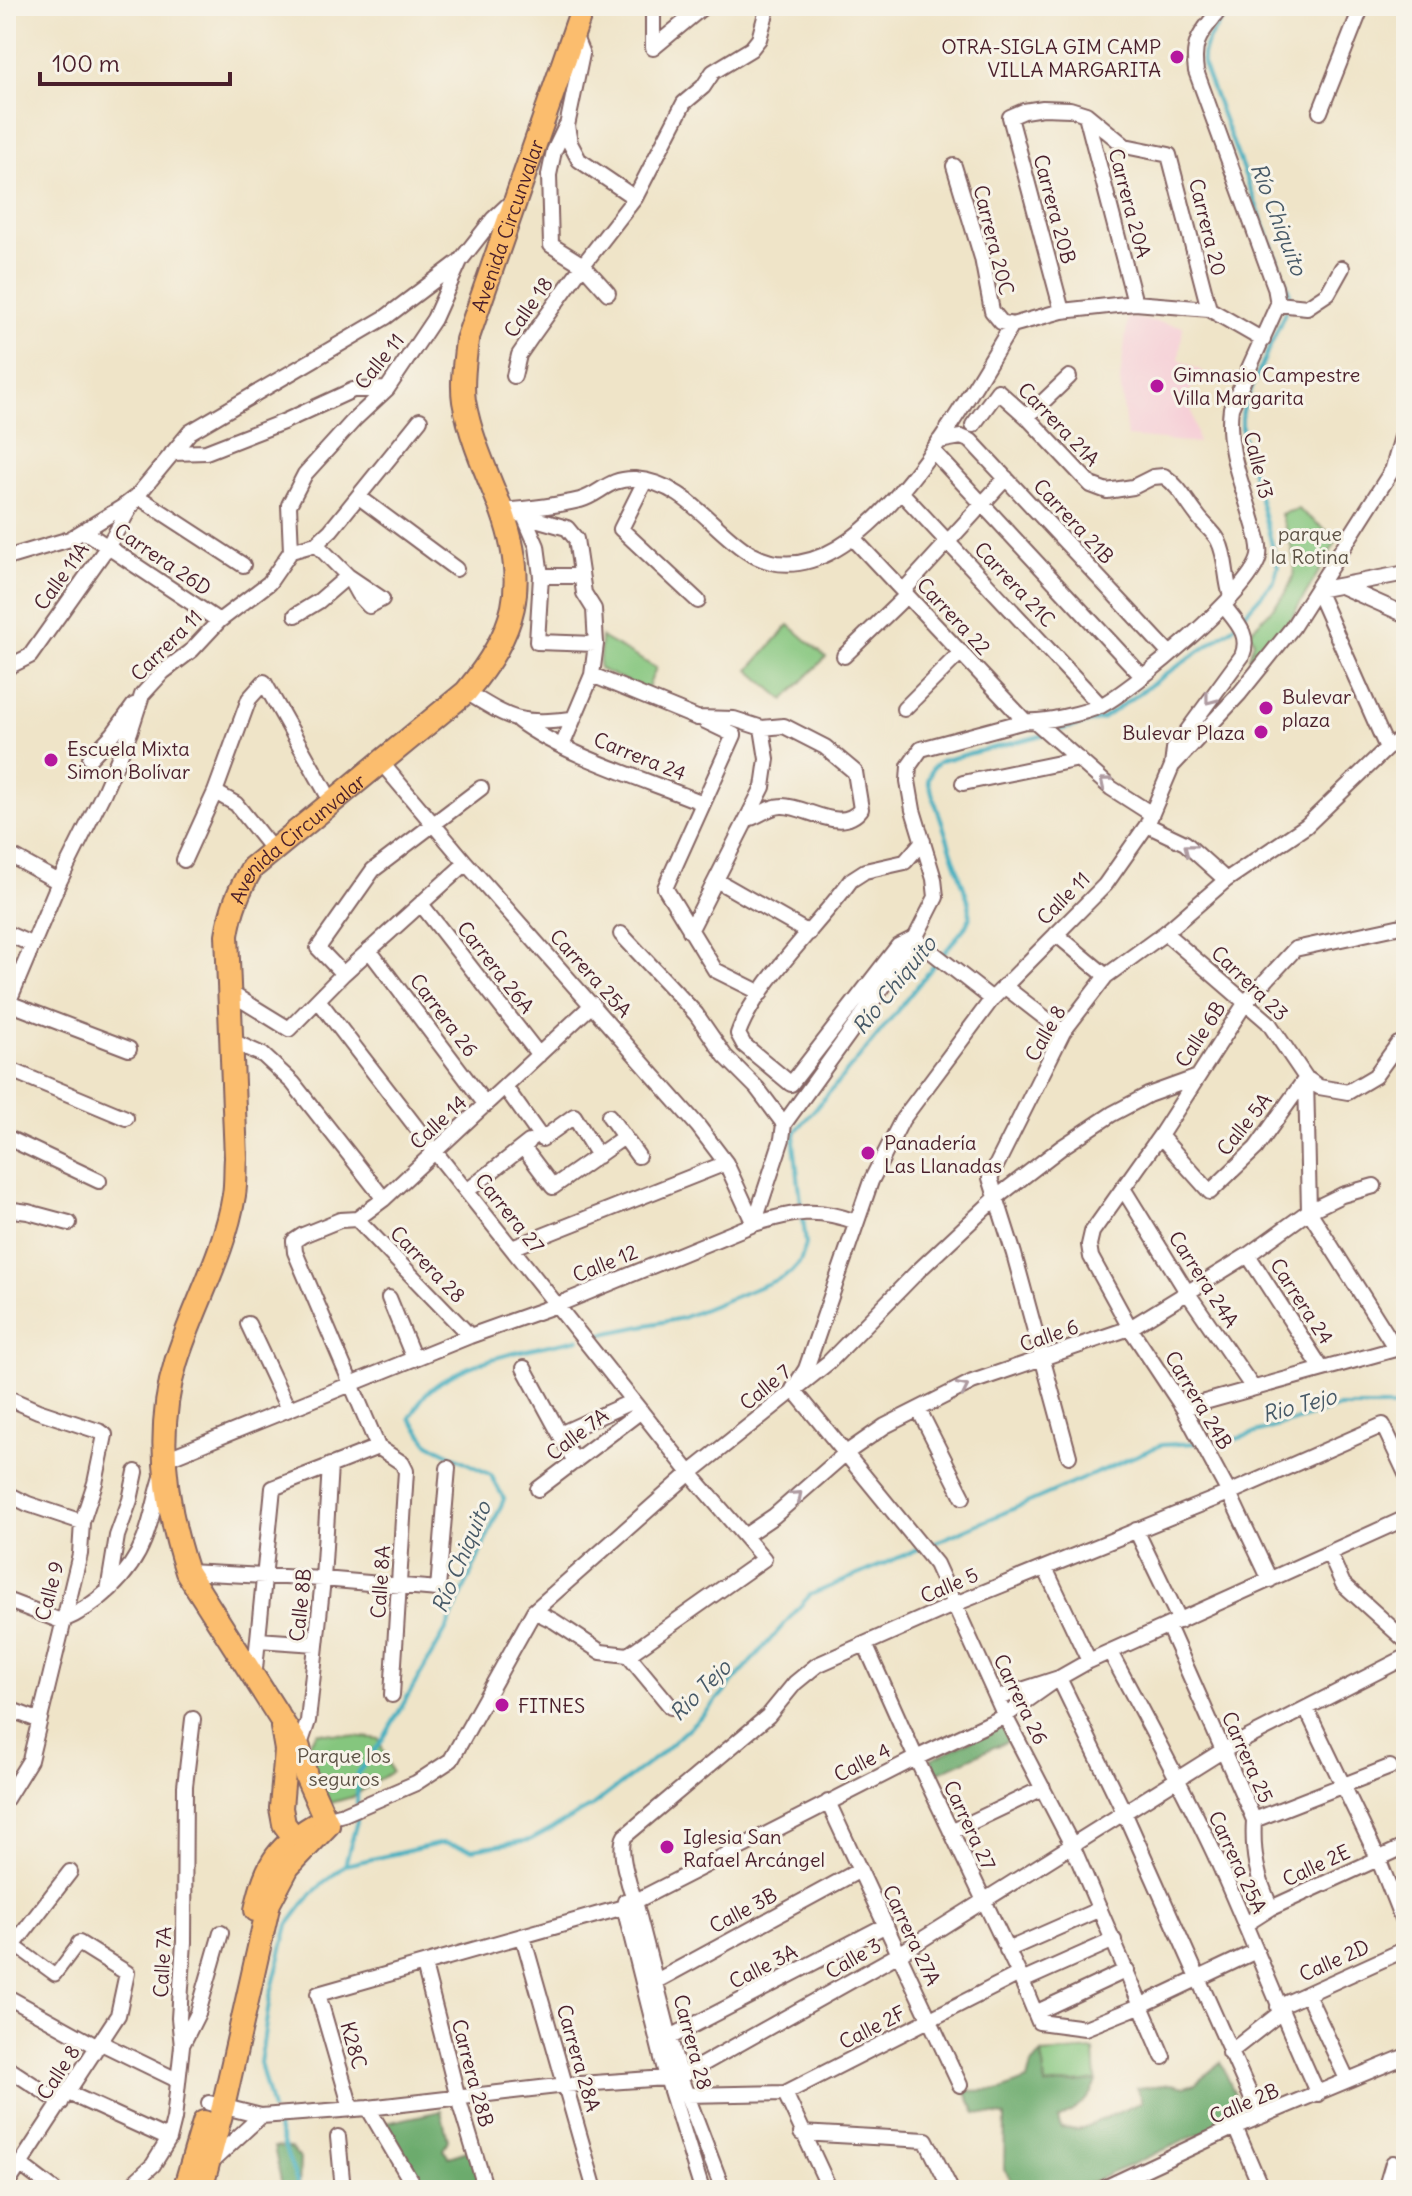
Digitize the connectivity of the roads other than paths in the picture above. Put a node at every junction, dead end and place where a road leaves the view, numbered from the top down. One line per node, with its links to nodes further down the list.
1 (583, 6): 7 (main road, Avenida Circunvalar)
2 (653, 6): 3 (street)
3 (704, 6)
4 (768, 6): 13 (street, Calle 18)
5 (1222, 6): 19 (street)
6 (1362, 6): 8 (street)
7 (574, 34): 10 (street); 12 (main road, Avenida Circunvalar)
8 (1320, 112)
9 (1086, 114): 18 (street, Carrera 20A); 20 (street, Carrera 20); 21 (street, Carrera 20B)
10 (567, 126): 13 (street); 15 (street)
11 (954, 166): 22 (street, Carrera 20C)
12 (516, 198): 14 (street, Calle 11); 41 (main road, Avenida Circunvalar)
13 (635, 198): 15 (street, Calle 18)
14 (460, 261): 26 (street, Calle 11); 32 (street)
15 (583, 265): 17 (street); 24 (street, Calle 18)
16 (1342, 268): 19 (street)
17 (608, 293)
18 (1135, 303): 20 (street); 21 (street)
19 (1280, 304): 23 (street, Calle 13)
20 (1209, 309): 23 (street)
21 (1062, 311): 22 (street)
22 (1007, 324): 31 (street)
23 (1263, 340): 61 (street, Calle 13)
24 (514, 376)
25 (1069, 377): 27 (street)
26 (387, 389): 32 (street); 48 (street, Calle 11)
27 (1027, 417): 30 (street, Carrera 21A); 61 (street, Carrera 21A)
28 (420, 420): 39 (street)
29 (1406, 423): 34 (street)
30 (973, 425)
31 (936, 446): 35 (street, Carrera 21B); 37 (street); 40 (street)
32 (172, 453): 38 (street)
33 (1406, 459): 34 (street, Calle 11)
34 (1391, 472): 57 (street, Calle 11)
35 (1006, 478): 40 (street); 67 (street, Carrera 21B)
36 (645, 481): 41 (street); 44 (street); 59 (street)
37 (900, 491): 44 (street); 45 (street, Carrera 21C)
38 (137, 496): 43 (street); 47 (street, Calle 11A); 50 (street)
39 (359, 497): 46 (street); 51 (street)
40 (981, 504): 45 (street); 71 (street)
41 (501, 511): 42 (street); 72 (main road, Avenida Circunvalar)
42 (524, 516): 54 (street); 55 (street)
43 (84, 531): 47 (street, Carrera 26D); 49 (street)
44 (853, 538): 58 (street, Carrera 22)
45 (950, 543): 58 (street); 74 (street, Carrera 21C)
46 (316, 544): 48 (street); 53 (street)
47 (108, 546): 64 (street, Carrera 26D); 69 (street, Calle 11A)
48 (291, 551): 64 (street, Carrera 11)
49 (6, 558)
50 (243, 565)
51 (456, 569)
52 (1406, 573): 56 (street)
53 (348, 576): 60 (street); 62 (street)
54 (541, 576): 55 (street); 65 (street)
55 (580, 576): 65 (street)
56 (1341, 586): 57 (street); 63 (street)
57 (1317, 590): 83 (street); 87 (street, Calle 11)
58 (905, 593): 66 (street, Carrera 22); 68 (street)
59 (698, 601)
60 (376, 602)
61 (1229, 606): 67 (street, Calle 13); 87 (street, one-way to 87)
62 (296, 615)
63 (1406, 615)
64 (219, 621): 73 (street, Carrera 11)
65 (596, 644): 70 (street)
66 (961, 652): 75 (street); 79 (street, Carrera 22)
67 (1170, 654): 71 (street, Calle 13)
68 (844, 656)
69 (6, 668)
70 (592, 675): 76 (street); 77 (street)
71 (1142, 676): 74 (street, Calle 13)
72 (466, 692): 78 (street, Carrera 24); 86 (main road, Avenida Circunvalar)
73 (142, 695): 84 (street); 105 (street, Carrera 11)
74 (1101, 706): 79 (street)
75 (904, 709)
76 (697, 718): 80 (street); 92 (street)
77 (571, 719): 78 (street); 82 (street)
78 (519, 721): 82 (street, Carrera 24)
79 (1034, 723): 85 (street, Carrera 22); 96 (street)
80 (762, 728): 93 (street); 93 (street)
81 (1406, 736): 83 (street, Calle 8)
82 (562, 746): 92 (street, Carrera 24)
83 (1387, 748): 104 (street, Calle 8)
84 (90, 758)
85 (1079, 759): 88 (street); 94 (street, Carrera 22, one-way to 85)
86 (380, 761): 91 (main road, Avenida Circunvalar); 95 (street, Carrera 25A)
87 (1172, 766): 94 (street, Calle 11)
88 (963, 783)
89 (481, 788): 95 (street)
90 (215, 792): 91 (street); 97 (street); 99 (street)
91 (331, 801): 97 (main road, Avenida Circunvalar)
92 (703, 803): 108 (street)
93 (747, 819): 103 (street)
94 (1149, 819): 104 (street, one-way to 94); 113 (street, Calle 11)
95 (433, 824): 101 (street, Carrera 25A); 117 (street)
96 (923, 841): 100 (street); 102 (street)
97 (272, 849): 120 (main road, Avenida Circunvalar)
98 (6, 853): 105 (street)
99 (184, 860)
100 (905, 862): 102 (street); 109 (street)
101 (466, 863): 106 (street); 126 (street, Carrera 25A)
102 (934, 879): 114 (street)
103 (716, 880): 108 (street); 109 (street)
104 (1226, 880): 110 (street, Calle 8)
105 (59, 882): 115 (street, Carrera 11)
106 (421, 904): 116 (street); 131 (street, Carrera 26A)
107 (1406, 925): 124 (street, Calle 6B)
108 (690, 931): 121 (street)
109 (809, 933): 121 (street)
110 (1165, 933): 118 (street, Calle 8); 124 (street, Carrera 23)
111 (6, 934): 115 (street)
112 (621, 934): 139 (street)
113 (1056, 934): 118 (street); 119 (street, Calle 11)
114 (914, 938): 121 (street); 122 (street); 139 (street)
115 (33, 945): 125 (street, Carrera 11)
116 (369, 950): 117 (street); 136 (street, Carrera 26)
117 (343, 974): 123 (street)
118 (1106, 976): 127 (street, Calle 8)
119 (1004, 986): 122 (street, Calle 11); 127 (street)
120 (229, 992): 123 (street); 128 (main road, Avenida Circunvalar)
121 (761, 993)
122 (992, 999): 158 (street, Calle 11)
123 (319, 1001): 145 (street, Carrera 27)
124 (1246, 1002): 133 (street, Calle 6B); 134 (street, Carrera 23)
125 (7, 1004): 129 (street)
126 (593, 1004): 131 (street, Calle 14); 148 (street, Carrera 25A)
127 (1063, 1032): 153 (street, Calle 8)
128 (232, 1041): 154 (street); 188 (main road, Avenida Circunvalar)
129 (129, 1049)
130 (1406, 1049): 134 (street)
131 (539, 1055): 135 (street, Calle 14)
132 (6, 1068): 138 (street)
133 (1195, 1078): 141 (street, Calle 6B); 153 (street, Calle 7)
134 (1306, 1078): 141 (street, Calle 5A); 156 (street)
135 (505, 1087): 136 (street, Calle 14); 140 (street)
136 (486, 1105): 145 (street, Calle 14)
137 (609, 1116): 143 (street)
138 (126, 1118)
139 (784, 1124): 160 (street)
140 (539, 1134): 144 (street); 146 (street)
141 (1160, 1136): 151 (street, Calle 6B)
142 (6, 1137): 149 (street)
143 (624, 1137): 146 (street); 147 (street)
144 (523, 1147): 146 (street); 152 (street)
145 (436, 1153): 152 (street, Carrera 27); 154 (street, Calle 14)
146 (598, 1156)
147 (638, 1156)
148 (726, 1163): 160 (street, Carrera 25A); 162 (street)
149 (99, 1181)
150 (1374, 1186): 156 (street, Calle 6)
151 (1124, 1190): 161 (street, Calle 6B); 164 (street, Carrera 24A)
152 (467, 1191): 162 (street, Carrera 27)
153 (997, 1197): 172 (street); 177 (street, Calle 7)
154 (384, 1199): 157 (street, Calle 14)
155 (6, 1209): 159 (street)
156 (1309, 1211): 163 (street, Calle 6); 170 (street)
157 (357, 1219): 169 (street, Carrera 28); 175 (street, Calle 14)
158 (856, 1222): 160 (street, Calle 12); 177 (street, Calle 11)
159 (69, 1223)
160 (754, 1224): 166 (street, Calle 12)
161 (1089, 1245): 168 (street, Carrera 24B)
162 (512, 1248): 166 (street, Carrera 27)
163 (1248, 1255): 164 (street, Calle 6); 174 (street, Carrera 24)
164 (1187, 1292): 168 (street, Calle 6); 176 (street, Carrera 24A)
165 (389, 1298): 171 (street)
166 (557, 1305): 169 (street, Calle 12); 179 (street, Carrera 27)
167 (248, 1324): 181 (street)
168 (1130, 1328): 172 (street, Calle 6); 180 (street, Carrera 24B)
169 (470, 1336): 171 (street, Calle 12)
170 (1401, 1347): 174 (street)
171 (414, 1359): 175 (street, Calle 12)
172 (1041, 1360): 182 (street, Calle 6, one-way to 172); 186 (street)
173 (524, 1368): 183 (street)
174 (1322, 1369): 176 (street)
175 (352, 1385): 181 (street, Calle 12); 184 (street)
176 (1253, 1388): 180 (street)
177 (793, 1389): 185 (street, Carrera 26); 192 (street, Calle 7)
178 (6, 1397): 199 (street, Calle 9)
179 (637, 1406): 183 (street); 187 (street, Calle 7A); 192 (street, Carrera 27)
180 (1183, 1408): 196 (street, Carrera 24B)
181 (288, 1409): 188 (street, Calle 12)
182 (919, 1410): 185 (street, Calle 6); 197 (street)
183 (560, 1434): 187 (street)
184 (378, 1447): 189 (street); 208 (street, Calle 8A)
185 (846, 1453): 201 (street, Calle 6, one-way to 185); 211 (street, Carrera 26)
186 (1069, 1456)
187 (575, 1462): 194 (street, Calle 7A)
188 (164, 1464): 204 (main road, Avenida Circunvalar); 209 (street)
189 (330, 1465): 205 (street); 206 (street, Calle 8B)
190 (448, 1468): 208 (street)
191 (136, 1472): 209 (street)
192 (690, 1473): 201 (street, Carrera 27); 212 (street, Calle 7)
193 (1406, 1474): 196 (street, Calle 5)
194 (538, 1489)
195 (6, 1493): 199 (street)
196 (1229, 1493): 200 (street, Calle 5); 207 (street, Carrera 24B)
197 (963, 1497)
198 (1406, 1518): 202 (street, Calle 4)
199 (82, 1522): 213 (street, Calle 9)
200 (1136, 1530): 203 (street, Calle 5); 214 (street, Carrera 25)
201 (746, 1535): 220 (street, Carrera 27)
202 (1329, 1553): 207 (street, Calle 4); 216 (street)
203 (1045, 1568): 211 (street, Calle 5); 222 (street)
204 (187, 1572): 205 (street); 224 (main road, Avenida Circunvalar)
205 (264, 1575): 206 (street); 215 (street)
206 (323, 1579): 208 (street); 217 (street, Calle 8B)
207 (1270, 1580): 214 (street, Calle 4)
208 (399, 1584): 225 (street, Calle 8A)
209 (108, 1591): 213 (street)
210 (6, 1600): 213 (street)
211 (955, 1604): 218 (street, Calle 5); 226 (street, Carrera 26)
212 (534, 1611): 220 (street); 247 (street, Calle 7)
213 (61, 1621): 232 (street, Calle 9)
214 (1174, 1623): 219 (street, Calle 4); 235 (street, Carrera 25)
215 (258, 1640): 217 (street); 224 (street)
216 (1406, 1641)
217 (316, 1644): 234 (street, Calle 8B)
218 (865, 1644): 236 (street, Carrera 27); 258 (street, Calle 5)
219 (1110, 1652): 222 (street, Calle 4); 239 (street, Carrera 25A)
220 (628, 1655): 227 (street)
221 (1406, 1657): 229 (street, Calle 3)
222 (1089, 1661): 223 (street, Calle 4)
223 (1059, 1678): 226 (street); 230 (street, Calle 4); 246 (street)
224 (254, 1680): 233 (main road, Avenida Circunvalar)
225 (392, 1695)
226 (997, 1698): 230 (street, Carrera 26)
227 (671, 1707)
228 (6, 1708): 232 (street)
229 (1306, 1708): 235 (street, Calle 3); 240 (street)
230 (1005, 1716): 236 (street, Calle 4); 242 (street, Carrera 26)
231 (193, 1719): 287 (street, Calle 7A)
232 (38, 1720): 237 (street, Calle 9)
233 (281, 1722): 234 (main road, Avenida Circunvalar); 245 (main road, Avenida Circunvalar)
234 (299, 1748): 247 (main road, Avenida Circunvalar)
235 (1222, 1751): 239 (street, Calle 3); 248 (street, Carrera 25)
236 (916, 1758): 244 (street, Calle 4); 249 (street, Carrera 27)
237 (30, 1760): 241 (street); 243 (street, Calle 9)
238 (1390, 1767): 240 (street)
239 (1177, 1778): 246 (street, Calle 3); 261 (street, Carrera 25A)
240 (1342, 1784): 248 (street); 253 (street)
241 (6, 1785)
242 (1043, 1788): 249 (street); 251 (street, Carrera 26)
243 (6, 1799)
244 (828, 1802): 254 (street, Carrera 27A); 258 (street, Calle 4)
245 (281, 1808): 250 (main road, Avenida Circunvalar); 256 (main road)
246 (1124, 1812): 251 (street, Calle 3); 276 (street)
247 (332, 1819): 250 (main road)
248 (1254, 1820): 259 (street, Carrera 25)
249 (951, 1832): 257 (street, Carrera 27)
250 (298, 1843): 256 (main road); 302 (main road)
251 (1072, 1845): 257 (street, Calle 3); 260 (street, Carrera 26)
252 (1406, 1846): 253 (street, Calle 2E)
253 (1378, 1858): 259 (street, Calle 2E); 263 (street)
254 (860, 1870): 262 (street, Carrera 27A); 277 (street, Calle 3B)
255 (70, 1872): 268 (street)
256 (263, 1879): 302 (main road)
257 (983, 1900): 270 (street, Carrera 27); 272 (street, Calle 3)
258 (630, 1904): 265 (street, Calle 4); 277 (street, Carrera 28)
259 (1271, 1908): 261 (street, Calle 2E)
260 (1100, 1909): 266 (street, Carrera 26); 270 (street)
261 (1246, 1924): 271 (street, Carrera 25A)
262 (886, 1925): 272 (street, Carrera 27A); 285 (street, Calle 3A)
263 (1406, 1929)
264 (221, 1933): 287 (street)
265 (523, 1937): 273 (street, Calle 4); 295 (street, Carrera 28A)
266 (1114, 1940): 274 (street, Carrera 26); 275 (street, Calle 2F)
267 (79, 1943): 268 (street); 286 (street, Calle 8)
268 (9, 1946)
269 (1406, 1949): 279 (street, Calle 2D)
270 (1007, 1950): 275 (street, Carrera 27)
271 (1256, 1951): 276 (street); 282 (street, Carrera 25A)
272 (899, 1954): 284 (street, Carrera 27A); 292 (street, Calle 3)
273 (424, 1965): 278 (street, Calle 4); 301 (street, Carrera 28B)
274 (1127, 1970): 281 (street, Carrera 26); 283 (street)
275 (1020, 1978): 283 (street, Carrera 27); 284 (street, Calle 2F)
276 (1198, 1979): 281 (street); 288 (street)
277 (650, 1984): 285 (street, Carrera 28)
278 (318, 1994): 303 (street, K28C)
279 (1307, 1994): 282 (street, Calle 2D); 293 (street)
280 (6, 1996): 286 (street)
281 (1142, 2005): 283 (street); 290 (street, Carrera 26)
282 (1279, 2010): 288 (street, Calle 2D); 298 (street, Carrera 25A)
283 (1037, 2018)
284 (930, 2020): 296 (street, Carrera 27A); 297 (street, Calle 2F)
285 (664, 2040): 292 (street, Carrera 28)
286 (100, 2045): 294 (street); 300 (street, Calle 8)
287 (182, 2046): 294 (street, Calle 7A)
288 (1229, 2053): 306 (street)
289 (1406, 2056): 293 (street, Calle 2B)
290 (1163, 2057)
291 (6, 2067): 300 (street)
292 (674, 2078): 295 (street, Calle 3); 299 (street, Carrera 28); 323 (street, Carrera 28)
293 (1347, 2079): 298 (street, Calle 2B)
294 (177, 2080): 310 (street, Calle 7A)
295 (566, 2085): 301 (street, Calle 3); 322 (street, Carrera 28A)
296 (960, 2085)
297 (785, 2093): 299 (street); 308 (street)
298 (1318, 2094): 306 (street, Calle 2B)
299 (686, 2095): 324 (street, Carrera 28)
300 (64, 2098): 310 (street); 313 (street, Calle 8)
301 (458, 2098): 304 (street, Calle 3); 321 (street, Carrera 28B)
302 (216, 2105): 305 (street, Calle 3); 312 (main road); 317 (main road)
303 (351, 2108): 304 (street, Calle 3); 305 (street, Calle 3)
304 (368, 2108): 320 (street)
305 (264, 2116): 312 (street)
306 (1260, 2117): 307 (street, Calle 2B)
307 (1235, 2127): 314 (street, Calle 2B); 329 (street)
308 (801, 2133): 325 (street); 326 (street)
309 (338, 2137): 319 (street)
310 (169, 2139): 316 (street, Calle 7A)
311 (1393, 2163): 330 (street)
312 (208, 2165): 318 (main road)
313 (11, 2174): 315 (street)
314 (1126, 2179): 327 (street, Calle 2B); 328 (street)
315 (54, 2190)
316 (126, 2190)
317 (184, 2190)
318 (201, 2190)
319 (343, 2190)
320 (416, 2190)
321 (486, 2190)
322 (595, 2190)
323 (702, 2190)
324 (723, 2190)
325 (830, 2190)
326 (951, 2190)
327 (1100, 2190)
328 (1139, 2190)
329 (1262, 2190)
330 (1385, 2190)

